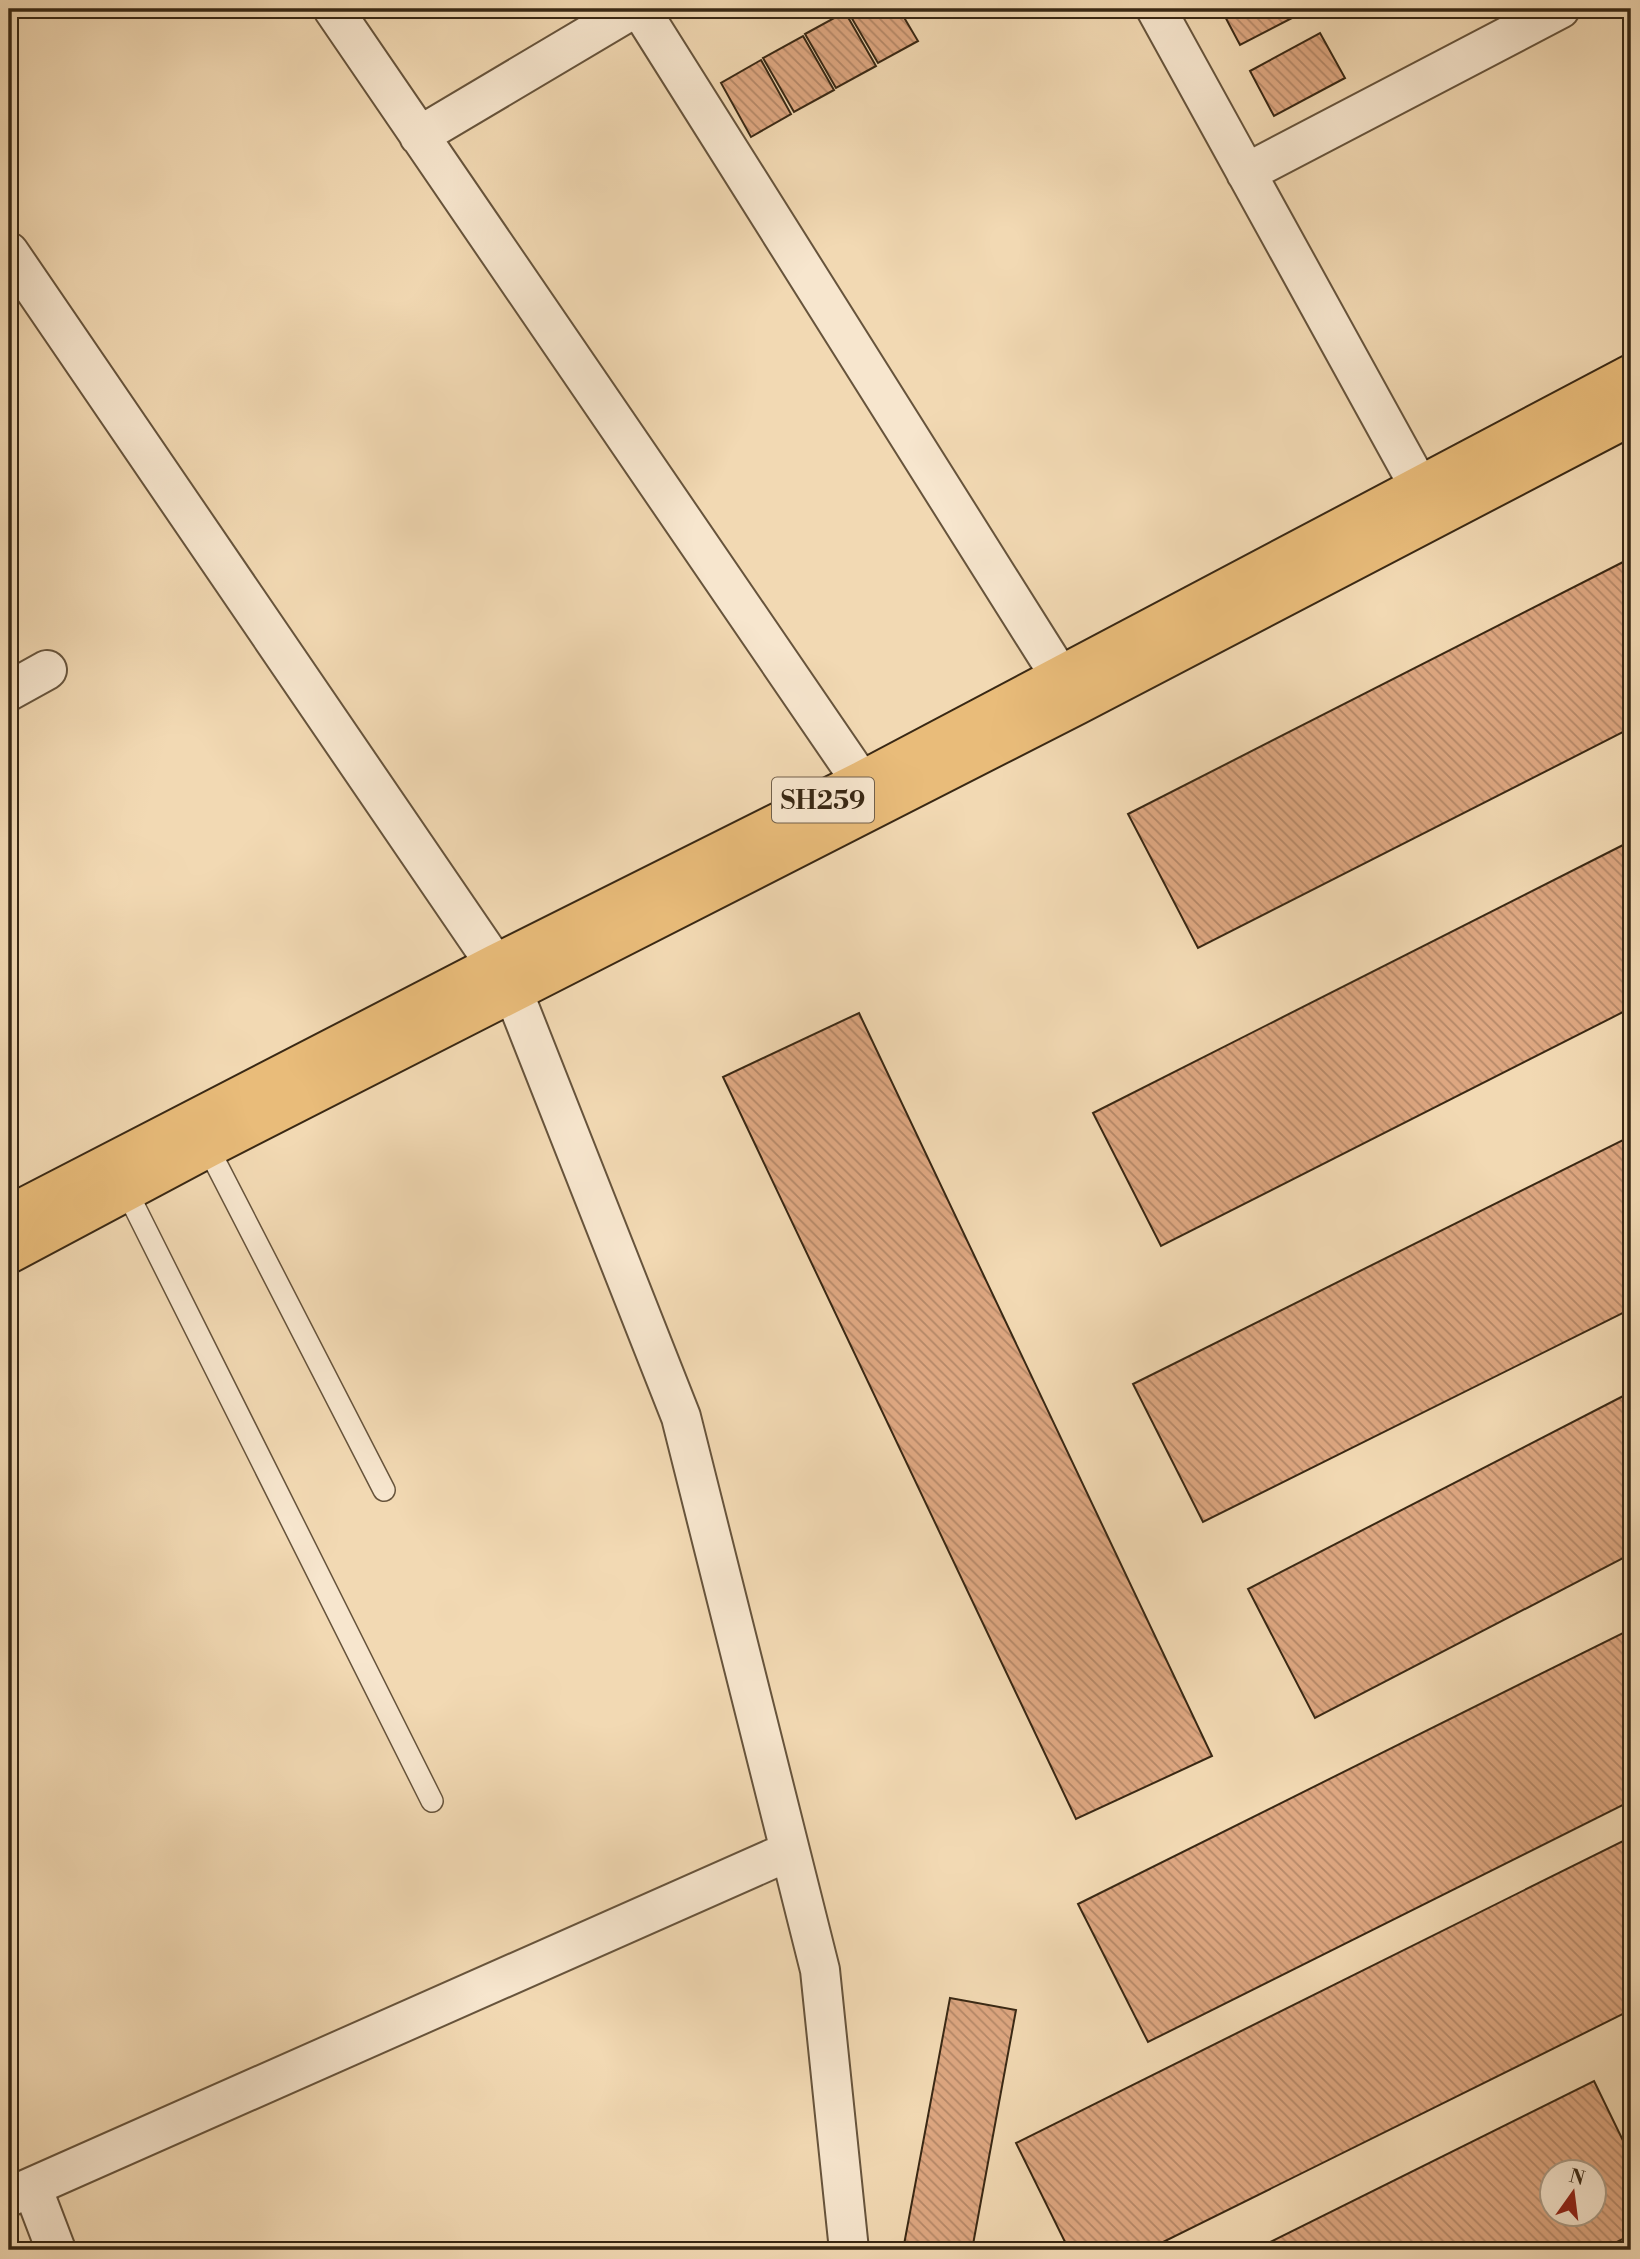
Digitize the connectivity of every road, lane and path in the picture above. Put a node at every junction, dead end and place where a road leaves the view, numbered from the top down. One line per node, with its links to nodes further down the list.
1 (333, 9): 6 (street)
2 (633, 9): 6 (street)
3 (640, 9): 13 (street)
4 (1156, 9): 7 (street)
5 (1560, 9): 7 (street)
6 (419, 136): 15 (street)
7 (1246, 173): 11 (street)
8 (9, 252): 16 (street)
9 (1631, 373): 11 (main road, SH259)
10 (1631, 416): 16 (main road, SH259)
11 (1419, 486): 13 (main road, SH259)
12 (47, 670): 14 (street)
13 (1060, 676): 15 (main road, SH259)
14 (9, 691)
15 (861, 780): 16 (main road, SH259)
16 (505, 979): 17 (main road, SH259); 19 (main road, SH259); 23 (street)
17 (208, 1148): 18 (main road, SH259); 21 (lane)
18 (127, 1192): 20 (main road, SH259); 22 (lane)
19 (9, 1215)
20 (9, 1254)
21 (384, 1490)
22 (432, 1801)
23 (790, 1851): 24 (street); 26 (street)
24 (21, 2192): 25 (street)
25 (56, 2250)
26 (849, 2250)

